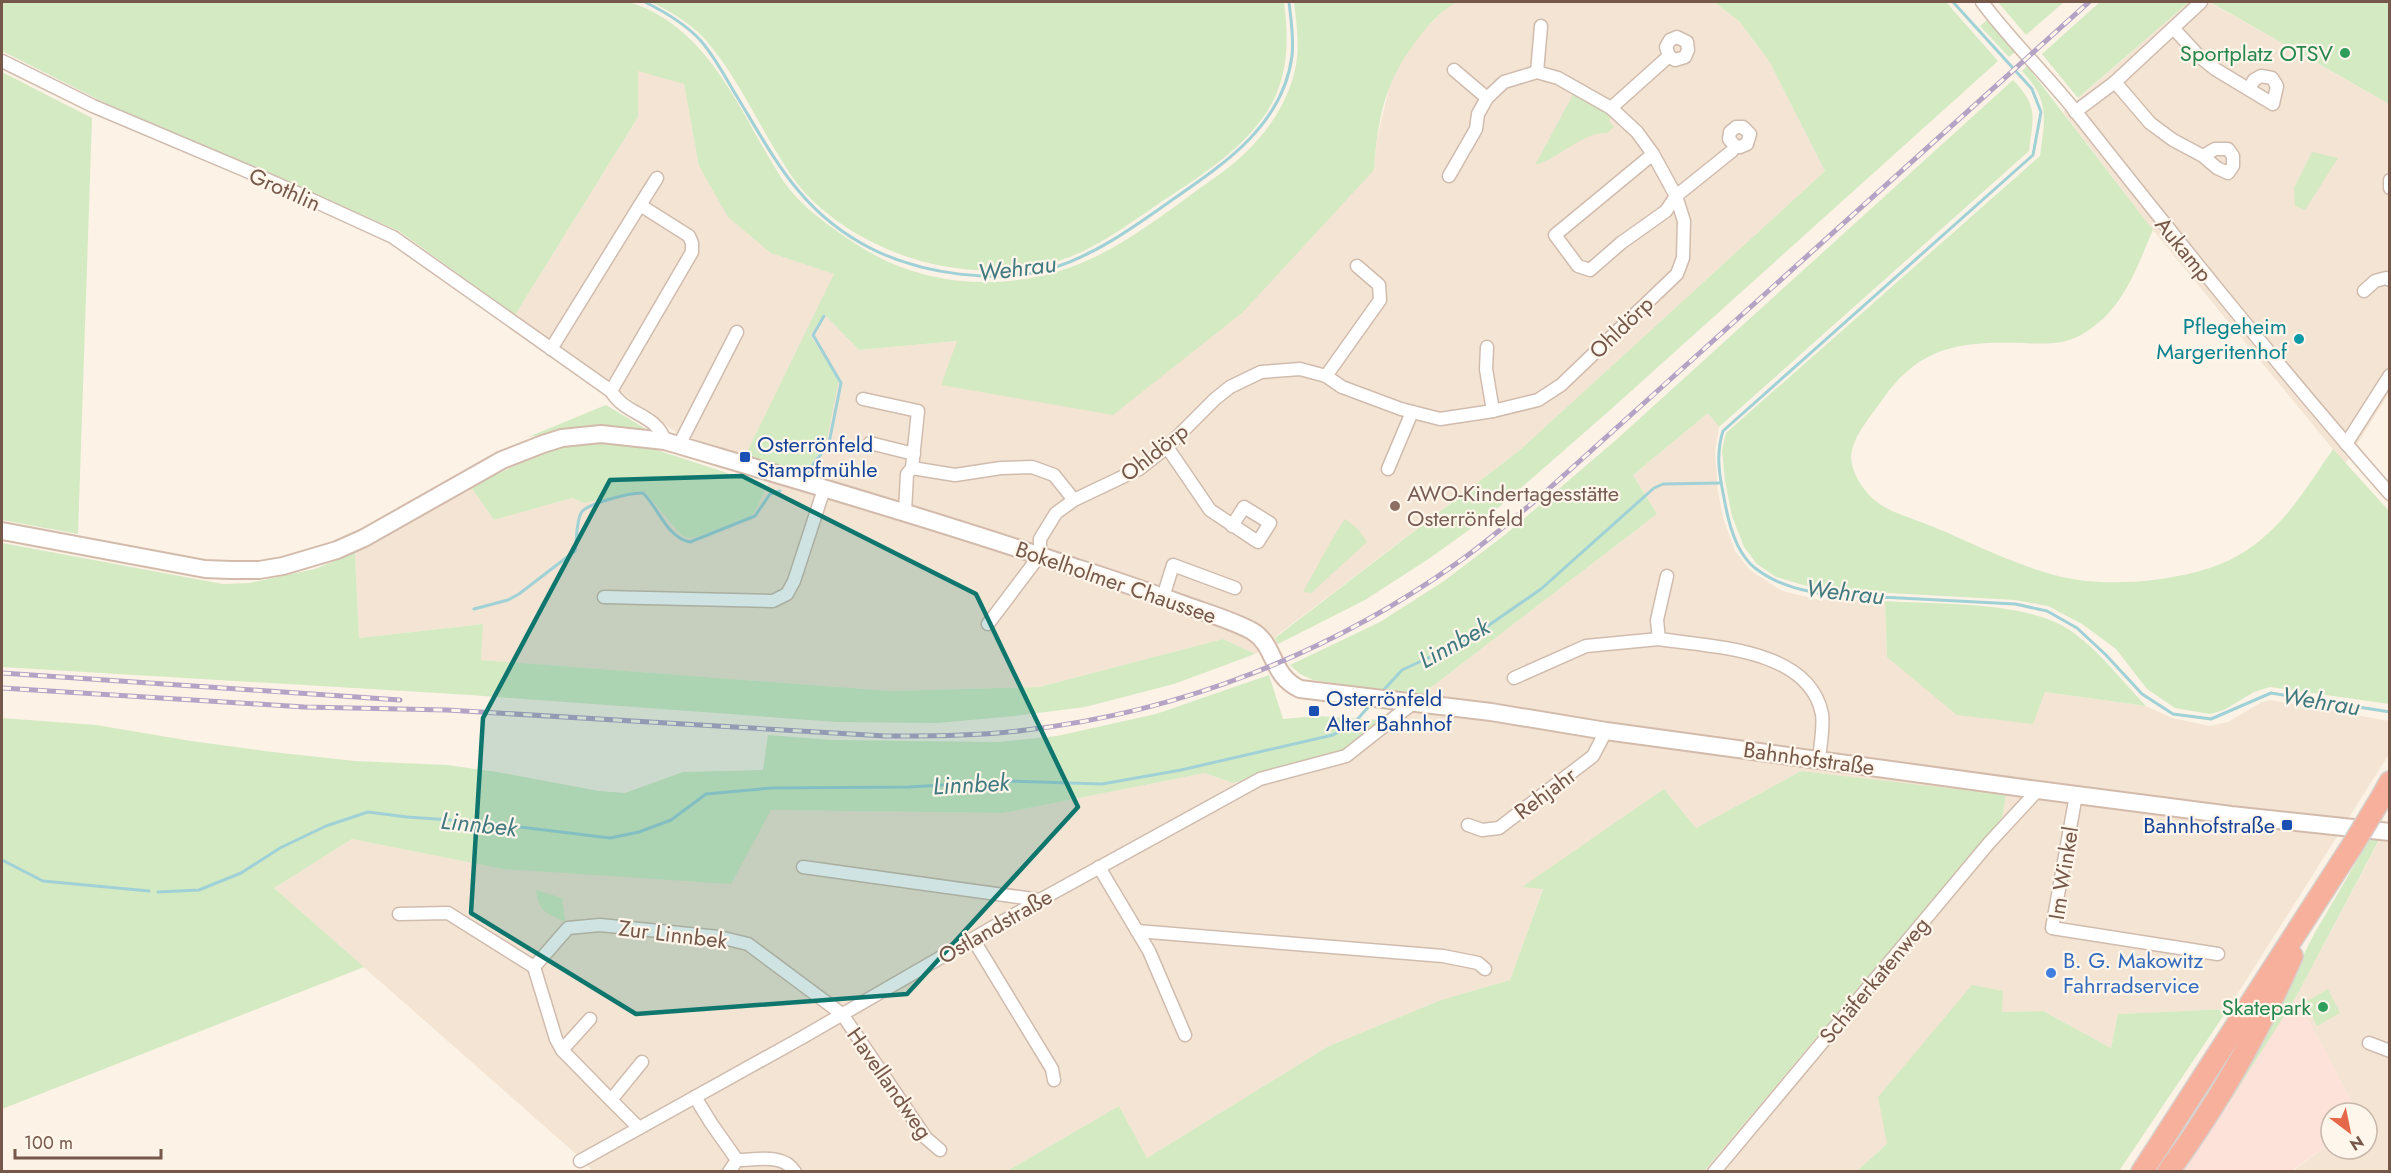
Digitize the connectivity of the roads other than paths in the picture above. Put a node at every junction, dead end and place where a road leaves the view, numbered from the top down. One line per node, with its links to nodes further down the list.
1 (1982, 2): 13 (street, Aukamp)
2 (2201, 2): 4 (street)
3 (1541, 26): 8 (street)
4 (2174, 29): 9 (street); 10 (street)
5 (1670, 56): 12 (street)
6 (2, 60): 28 (street, Grothlin)
7 (1454, 70): 11 (street)
8 (1537, 72): 11 (street); 12 (street, Ohldörp)
9 (2115, 82): 13 (street); 16 (street)
10 (2249, 89)
11 (1487, 98): 17 (street)
12 (1611, 108): 15 (street, Ohldörp)
13 (2075, 112): 37 (street, Aukamp)
14 (1735, 146): 21 (street)
15 (1653, 154): 21 (street, Ohldörp); 21 (street)
16 (2203, 156)
17 (1449, 176)
18 (657, 178): 22 (street)
19 (2390, 180): 20 (street)
20 (2390, 188)
21 (1676, 196): 33 (street, Ohldörp)
22 (640, 205): 28 (street); 31 (street)
23 (1357, 266): 30 (street)
24 (2390, 280): 25 (street)
25 (2364, 291)
26 (737, 332): 36 (street)
27 (1487, 347): 33 (street)
28 (551, 349): 31 (street, Grothlin)
29 (2390, 375): 37 (street)
30 (1326, 376): 34 (street, Ohldörp); 38 (street, Ohldörp)
31 (611, 391): 36 (street, Grothlin)
32 (863, 399): 39 (street)
33 (1493, 411): 34 (street, Ohldörp)
34 (1412, 412): 41 (street)
35 (870, 443): 39 (street)
36 (677, 444): 42 (main road, Bokelholmer Chaussee); 47 (main road, Bokelholmer Chaussee)
37 (2346, 444): 43 (street, Aukamp)
38 (1167, 447): 44 (street, Ohldörp); 46 (street)
39 (914, 454): 40 (street)
40 (912, 468): 44 (street); 45 (street)
41 (1388, 469)
42 (824, 489): 45 (main road, Bokelholmer Chaussee); 51 (street)
43 (2390, 494)
44 (1074, 500): 48 (street, Ohldörp)
45 (905, 512): 48 (main road, Bokelholmer Chaussee)
46 (1232, 526)
47 (2, 531)
48 (1040, 555): 52 (main road, Bokelholmer Chaussee); 53 (street)
49 (1667, 576): 54 (street)
50 (1235, 588): 52 (street)
51 (604, 597)
52 (1163, 597): 56 (main road, Bokelholmer Chaussee)
53 (988, 624)
54 (1659, 639): 55 (street); 59 (street)
55 (1514, 678)
56 (1300, 689): 57 (main road, Bahnhofstraße)
57 (1413, 703): 58 (main road, Bahnhofstraße); 66 (street, Ostlandstraße)
58 (1606, 730): 59 (main road, Bahnhofstraße); 63 (street, Rehjahr)
59 (1819, 760): 60 (main road, Bahnhofstraße)
60 (2038, 790): 62 (main road, Bahnhofstraße); 91 (street, Schäferkatenweg)
61 (2385, 791): 68 (highway, bridge)
62 (2076, 795): 64 (main road, Bahnhofstraße); 72 (street, Im Winkel)
63 (1468, 825)
64 (2390, 832)
65 (803, 867): 67 (street)
66 (1099, 867): 67 (street, Ostlandstraße); 70 (street)
67 (1040, 900): 71 (street, Ostlandstraße)
68 (2313, 909): 92 (highway); 93 (highway)
69 (399, 915): 74 (street)
70 (1137, 931): 73 (street); 77 (street)
71 (974, 939): 75 (street, Ostlandstraße); 82 (street)
72 (2218, 954)
73 (1481, 966)
74 (534, 967): 75 (street, Zur Linnbek); 79 (street)
75 (842, 1014): 83 (street, Ostlandstraße); 86 (street, Havellandweg)
76 (590, 1019): 79 (street)
77 (1185, 1035)
78 (2369, 1043): 80 (street)
79 (562, 1050): 84 (street)
80 (2390, 1051)
81 (642, 1062): 84 (street)
82 (1054, 1080)
83 (695, 1097): 85 (street, Ostlandstraße); 88 (street)
84 (611, 1100): 85 (street)
85 (639, 1128): 87 (street, Ostlandstraße)
86 (940, 1150)
87 (580, 1161)
88 (737, 1161): 89 (street); 90 (street)
89 (729, 1172)
90 (795, 1172)
91 (1714, 1172)
92 (2142, 1172)
93 (2168, 1172)

